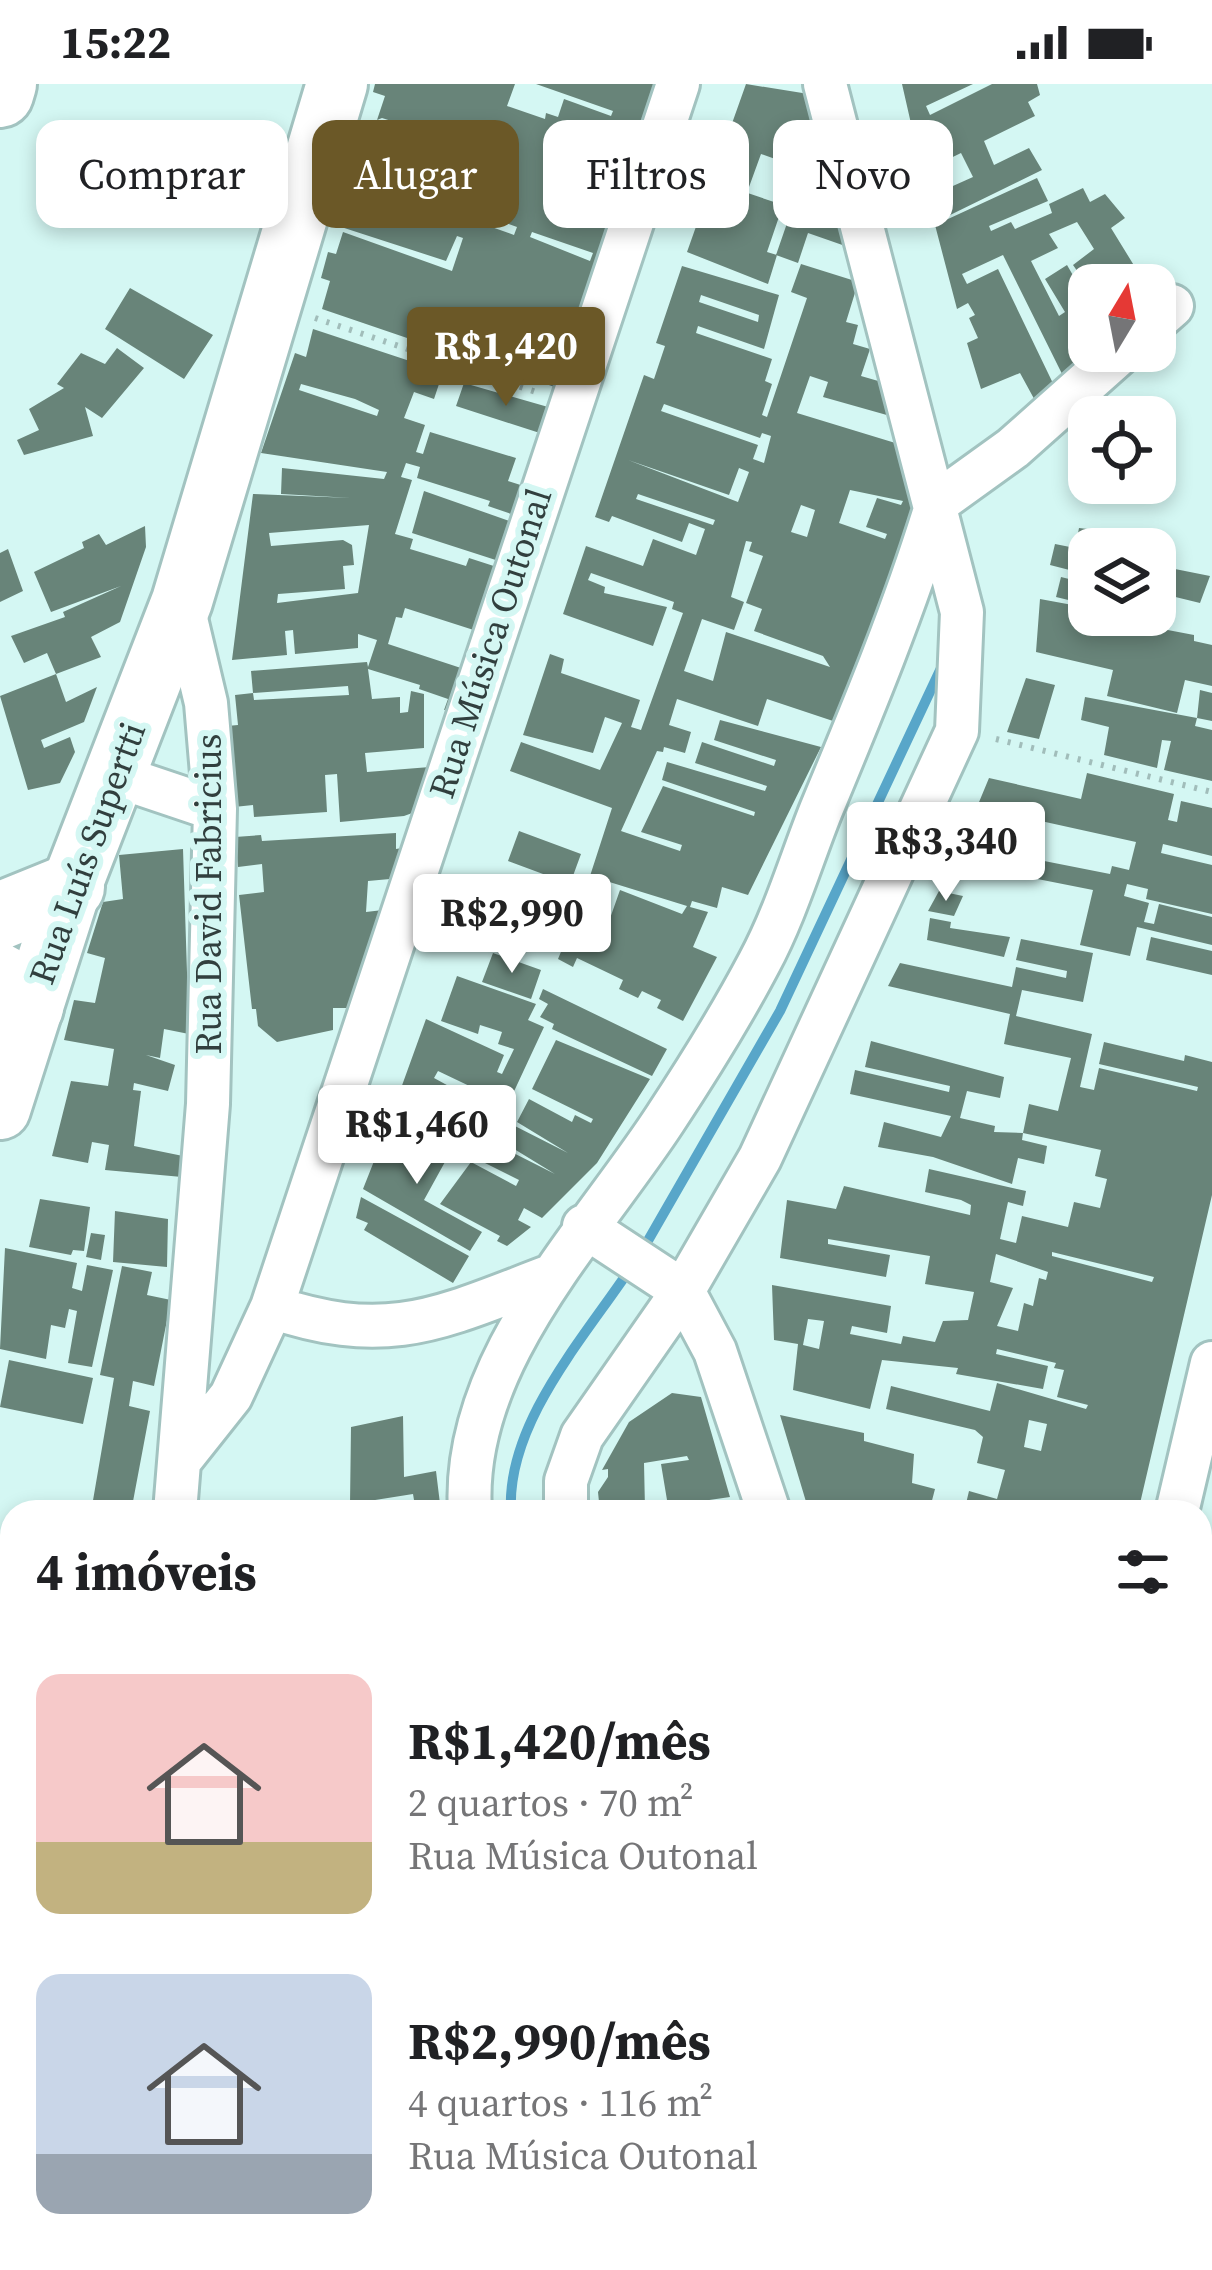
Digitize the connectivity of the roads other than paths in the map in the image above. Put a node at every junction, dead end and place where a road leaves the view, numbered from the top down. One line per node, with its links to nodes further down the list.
1 (3, 84): 5 (main road)
2 (337, 84): 8 (street)
3 (678, 84): 18 (street, Rua Música Outonal)
4 (825, 84): 7 (street)
5 (0, 94)
6 (1098, 372): 7 (street)
7 (938, 502): 15 (street); 17 (street)
8 (182, 601): 9 (street, Rua Luís Supertti); 10 (street, Rua David Fabricius)
9 (114, 775): 10 (street); 11 (street, Rua Luís Supertti)
10 (214, 808): 20 (street, Rua David Fabricius)
11 (70, 887): 12 (main road); 13 (street, Rua Luís Supertti)
12 (0, 916)
13 (15, 992): 14 (street, Rua Luís Supertti)
14 (0, 1109)
15 (600, 1236): 16 (street); 17 (street)
16 (551, 1276): 18 (street); 22 (street)
17 (670, 1282): 23 (street); 24 (street)
18 (272, 1306): 20 (street, Rua Música Outonal)
19 (1212, 1363): 25 (street)
20 (181, 1460): 21 (street, Rua David Fabricius)
21 (177, 1500)
22 (470, 1500)
23 (566, 1500)
24 (765, 1500)
25 (1181, 1500)

